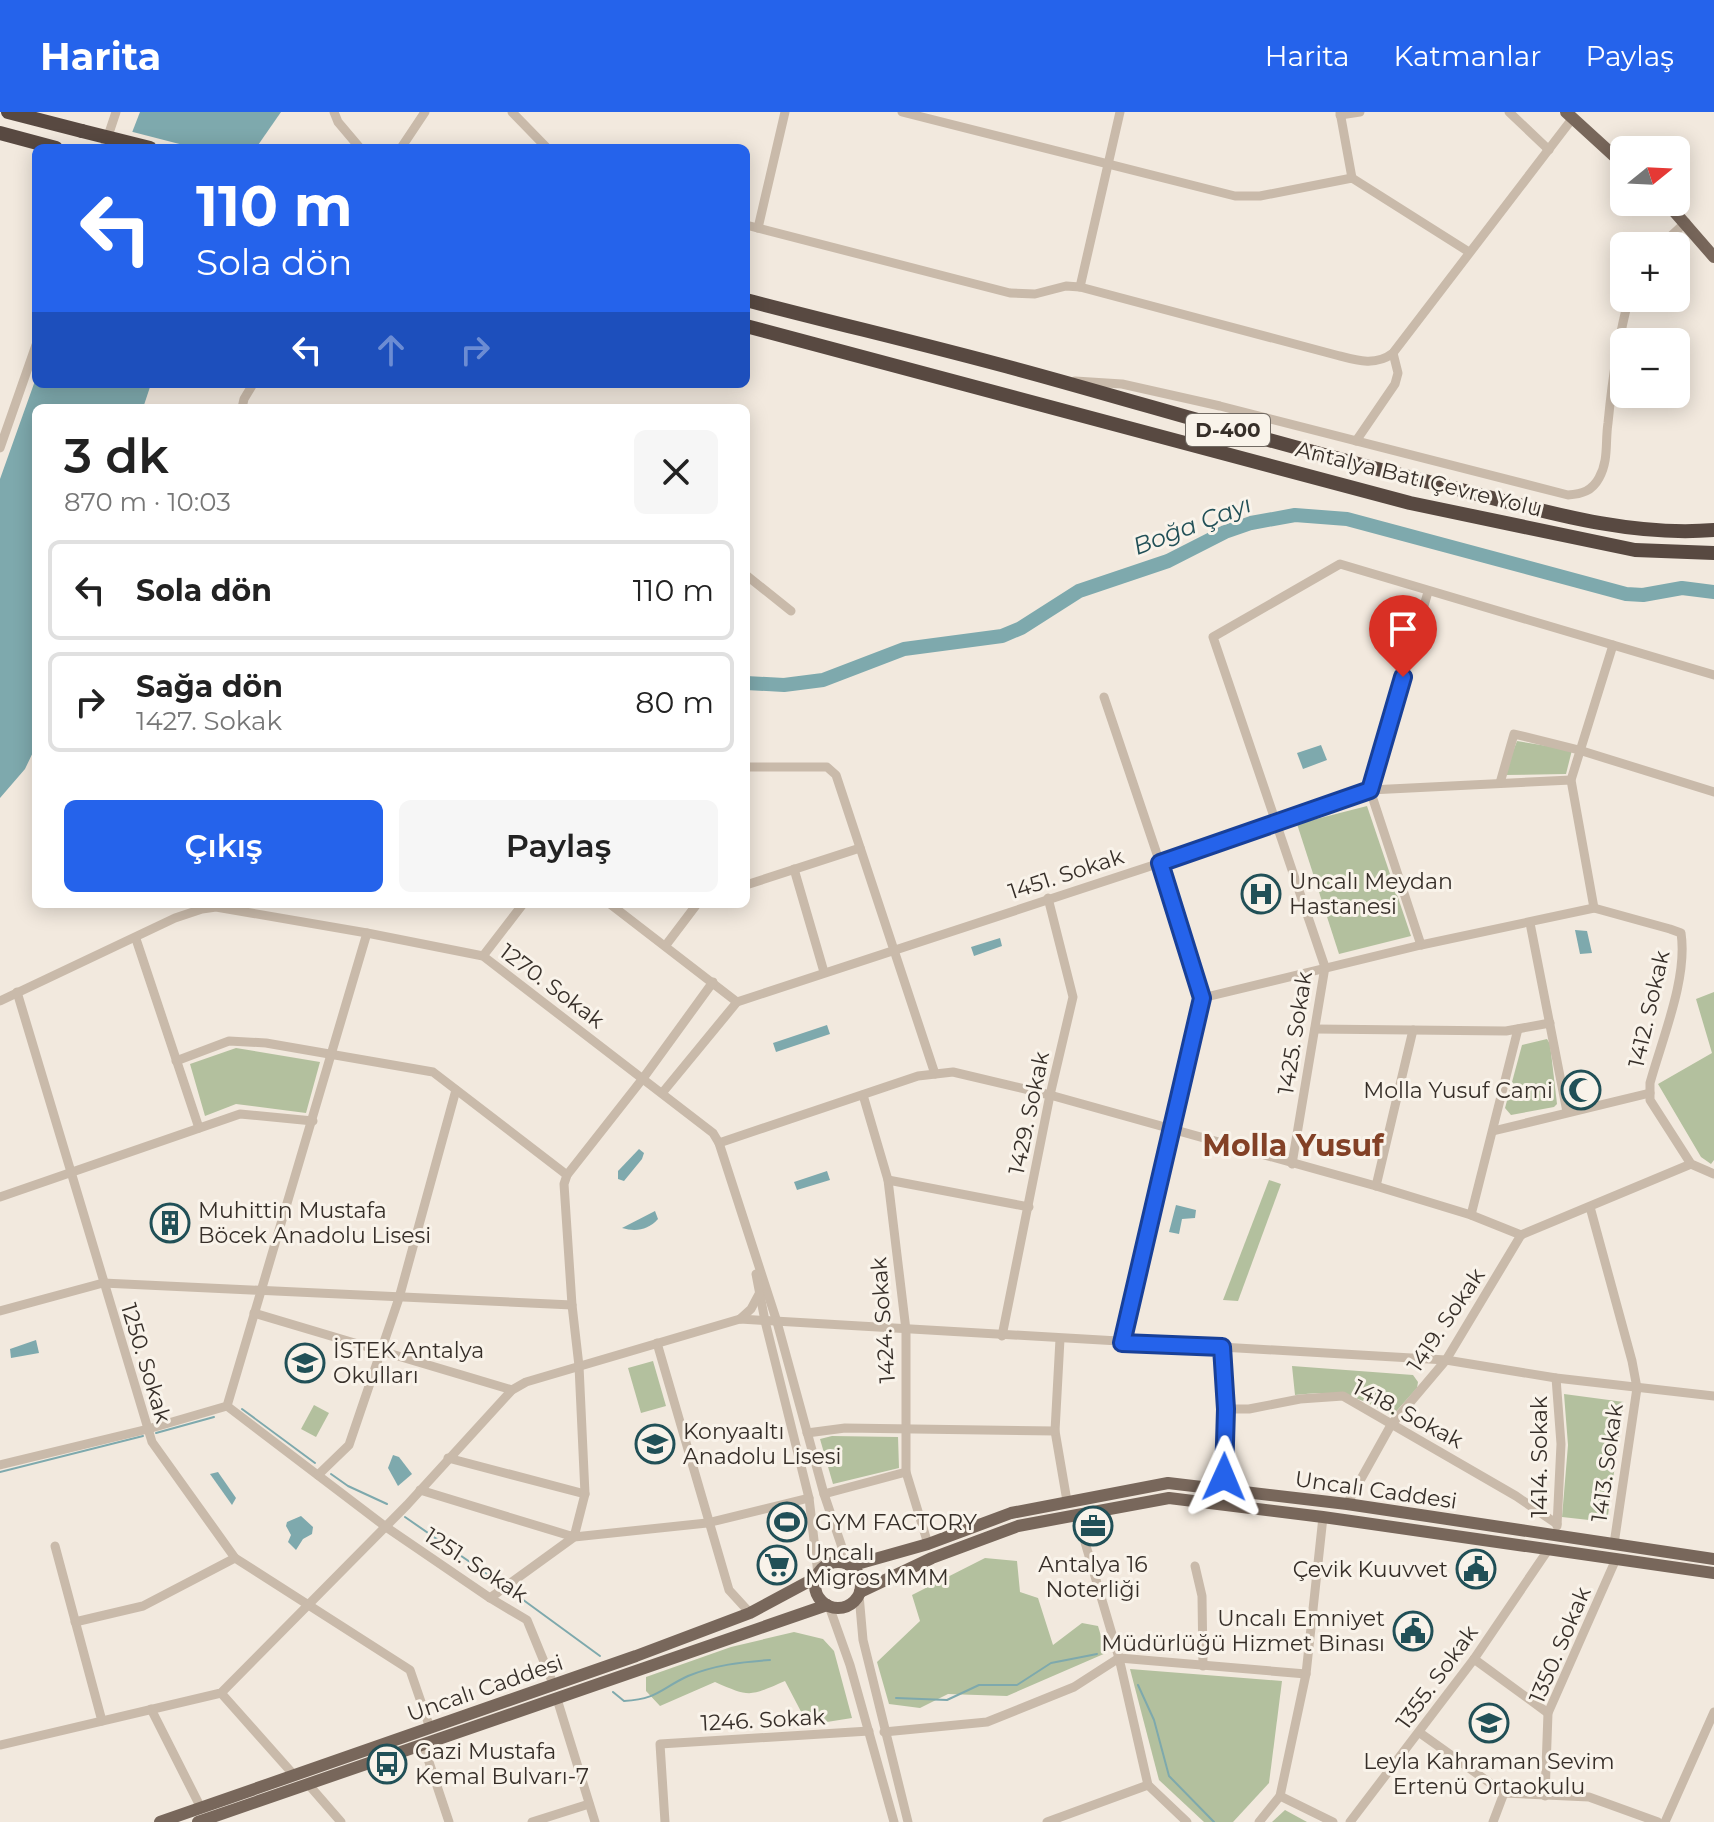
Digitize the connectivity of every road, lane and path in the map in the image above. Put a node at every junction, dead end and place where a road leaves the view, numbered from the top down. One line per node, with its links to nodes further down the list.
1 (8, 112): 16 (highway, bridge)
2 (116, 112): 15 (street)
3 (334, 112): 17 (street)
4 (425, 112): 18 (street)
5 (512, 112): 19 (street)
6 (785, 112): 27 (street)
7 (902, 112): 22 (street)
8 (1120, 112): 22 (street)
9 (1360, 112): 11 (street)
10 (1509, 112): 20 (street)
11 (1340, 114): 23 (street)
12 (1569, 116): 20 (street); 21 (main road)
13 (0, 133): 14 (highway)
14 (41, 144)
15 (105, 144)
16 (134, 144)
17 (357, 144)
18 (404, 144)
19 (543, 144)
20 (1549, 150): 29 (street)
21 (1610, 153)
22 (1107, 165): 23 (street); 31 (street)
23 (1352, 178): 29 (street)
24 (1680, 216): 25 (main road)
25 (1686, 222): 28 (street); 30 (main road)
26 (750, 226): 27 (street)
27 (758, 228): 31 (street)
28 (1675, 232)
29 (1469, 252): 35 (street)
30 (1714, 257)
31 (1080, 287): 35 (street)
32 (750, 301): 37 (highway, D-400)
33 (1627, 312): 38 (street)
34 (750, 327): 41 (highway, Antalya Batı Çevre Yolu)
35 (1393, 353): 38 (street)
36 (32, 356): 39 (street)
37 (1054, 379): 38 (street); 40 (highway, D-400)
38 (1356, 441)
39 (0, 448)
40 (1714, 530)
41 (1714, 553)
42 (750, 578): 44 (street)
43 (1428, 592): 45 (street); 52 (street); 54 (street, 1425. Sokak)
44 (791, 611)
45 (1613, 645): 46 (street); 48 (street)
46 (1714, 675)
47 (1104, 697): 56 (street)
48 (1579, 750): 50 (street); 51 (street); 53 (street)
49 (750, 767): 55 (street)
50 (1571, 780): 51 (street, 1451. Sokak); 65 (street)
51 (1500, 783): 52 (street, 1451. Sokak)
52 (1370, 790): 54 (street, 1451. Sokak); 70 (street)
53 (1714, 792)
54 (1275, 823): 56 (street, 1451. Sokak); 73 (street, 1425. Sokak)
55 (860, 848): 57 (street); 71 (street)
56 (1160, 863): 59 (street, 1451. Sokak); 77 (street)
57 (794, 869): 58 (street); 74 (street)
58 (750, 884)
59 (1048, 898): 71 (street, 1451. Sokak); 92 (street, 1429. Sokak)
60 (207, 908): 68 (street, 1270. Sokak)
61 (232, 908): 67 (street, 1270. Sokak)
62 (520, 908): 72 (street)
63 (615, 908): 69 (street)
64 (694, 908): 69 (street)
65 (1594, 908): 66 (street); 90 (street, 1412. Sokak)
66 (1530, 923): 70 (street); 80 (street)
67 (367, 933): 72 (street, 1270. Sokak); 84 (street)
68 (136, 939): 76 (street, 1270. Sokak); 85 (street)
69 (666, 945): 75 (street)
70 (1421, 945): 73 (street)
71 (894, 949): 74 (street, 1451. Sokak); 86 (street)
72 (483, 956): 87 (street, 1270. Sokak)
73 (1325, 967): 77 (street); 81 (street, 1425. Sokak)
74 (824, 972): 79 (street, 1451. Sokak)
75 (713, 982): 79 (street); 87 (street)
76 (17, 992): 78 (street, 1270. Sokak); 101 (street, 1250. Sokak)
77 (1202, 998): 96 (street)
78 (0, 1001)
79 (737, 1002): 89 (street)
80 (1550, 1023): 82 (street); 93 (street)
81 (1315, 1029): 83 (street); 99 (street, 1425. Sokak)
82 (1518, 1029): 83 (street); 97 (street)
83 (1413, 1030): 105 (street)
84 (332, 1052): 85 (street); 88 (street); 94 (street)
85 (176, 1061): 95 (street)
86 (935, 1074): 91 (street); 92 (street)
87 (644, 1077): 89 (street, 1270. Sokak); 103 (street)
88 (456, 1090): 103 (street); 115 (street)
89 (663, 1092): 98 (street, 1270. Sokak)
90 (1650, 1093): 93 (street); 100 (street, 1412. Sokak)
91 (863, 1095): 98 (street); 104 (street, 1424. Sokak)
92 (1050, 1095): 96 (street); 107 (street, 1429. Sokak)
93 (1567, 1112): 97 (street)
94 (313, 1121): 95 (street); 113 (street)
95 (199, 1128): 101 (street)
96 (1170, 1129): 99 (street); 126 (street)
97 (1493, 1131): 109 (street)
98 (719, 1143): 111 (street, 1270. Sokak)
99 (1292, 1164): 105 (street)
100 (1691, 1164): 102 (street); 108 (street)
101 (70, 1173): 106 (street); 112 (street, 1250. Sokak)
102 (1714, 1174)
103 (567, 1175): 116 (street)
104 (888, 1180): 107 (street); 122 (street, 1424. Sokak)
105 (1376, 1186): 109 (street)
106 (0, 1197)
107 (1029, 1207): 123 (street, 1429. Sokak)
108 (1590, 1207): 110 (street); 132 (street)
109 (1471, 1215): 110 (street)
110 (1521, 1235): 129 (street, 1419. Sokak)
111 (753, 1251): 114 (street, 1270. Sokak); 121 (street, 1270. Sokak)
112 (103, 1283): 113 (street); 117 (street); 138 (street, 1250. Sokak)
113 (261, 1291): 115 (street); 118 (street)
114 (759, 1294): 119 (street); 120 (street, 1270. Sokak)
115 (399, 1298): 116 (street); 128 (street)
116 (572, 1305): 130 (street)
117 (0, 1311)
118 (254, 1313): 128 (street); 135 (street)
119 (740, 1319): 120 (street); 125 (street)
120 (765, 1321): 121 (street); 150 (street, 1270. Sokak)
121 (777, 1322): 122 (street); 141 (street, 1270. Sokak)
122 (906, 1330): 123 (street); 139 (street, 1424. Sokak)
123 (1002, 1336): 124 (street)
124 (1060, 1339): 126 (street); 140 (street)
125 (657, 1343): 130 (street); 155 (street)
126 (1122, 1343): 127 (street)
127 (1222, 1347): 129 (street); 136 (street)
128 (382, 1352): 133 (street); 145 (street)
129 (1446, 1360): 131 (street); 137 (street, 1419. Sokak)
130 (579, 1366): 133 (street); 148 (street)
131 (1556, 1378): 132 (street); 157 (street, 1414. Sokak)
132 (1637, 1388): 134 (street); 160 (street, 1413. Sokak)
133 (512, 1390): 142 (street)
134 (1714, 1396)
135 (227, 1406): 138 (street); 145 (street)
136 (1226, 1409): 137 (street, 1418. Sokak); 147 (street)
137 (1391, 1425): 152 (street, 1419. Sokak); 157 (street, 1418. Sokak)
138 (148, 1429): 143 (street); 163 (street, 1250. Sokak)
139 (907, 1430): 140 (street); 141 (street); 144 (street, 1424. Sokak)
140 (1055, 1431): 151 (street)
141 (807, 1433): 149 (street, 1270. Sokak)
142 (448, 1458): 146 (street); 148 (street)
143 (0, 1465)
144 (906, 1472): 149 (street); 159 (street, 1424. Sokak)
145 (318, 1475): 156 (street)
146 (420, 1490): 156 (street); 158 (street)
147 (1224, 1490): 151 (main road, Uncalı Caddesi); 152 (main road, Uncalı Caddesi)
148 (585, 1494): 158 (street)
149 (824, 1494): 166 (street, 1270. Sokak)
150 (809, 1498): 155 (street); 169 (street, 1270. Sokak)
151 (1067, 1501): 159 (main road, Uncalı Caddesi)
152 (1347, 1504): 157 (main road, Uncalı Caddesi)
153 (1077, 1515): 154 (main road, Uncalı Caddesi); 170 (main road, Uncalı Caddesi); 176 (street)
154 (1323, 1517): 162 (main road, Uncalı Caddesi); 179 (street)
155 (707, 1523): 158 (street); 174 (street)
156 (386, 1527): 171 (street, 1251. Sokak); 172 (street)
157 (1557, 1530): 160 (main road, Uncalı Caddesi)
158 (574, 1537): 171 (street)
159 (928, 1544): 166 (main road, Uncalı Caddesi)
160 (1614, 1544): 165 (main road, Uncalı Caddesi)
161 (55, 1546): 175 (street)
162 (1548, 1550): 164 (main road, Uncalı Caddesi); 177 (street, 1355. Sokak)
163 (235, 1558): 172 (street, 1250. Sokak); 175 (street)
164 (1616, 1559): 168 (main road, Uncalı Caddesi); 184 (street, 1350. Sokak)
165 (1714, 1559)
166 (849, 1565): 169 (main road); 170 (main road)
167 (1195, 1566): 178 (street)
168 (1714, 1573)
169 (818, 1575): 173 (main road); 174 (main road, Uncalı Caddesi)
170 (859, 1594): 173 (main road); 188 (street)
171 (490, 1598): 180 (street, 1251. Sokak)
172 (309, 1604): 181 (street); 186 (street, 1250. Sokak)
173 (828, 1606): 180 (main road, Uncalı Caddesi); 187 (street)
174 (750, 1613): 180 (main road, Uncalı Caddesi)
175 (75, 1622): 185 (street)
176 (1119, 1658): 178 (street); 188 (street); 194 (street)
177 (1474, 1659): 184 (street); 189 (street, 1355. Sokak)
178 (1203, 1666): 179 (street)
179 (1306, 1674): 196 (street)
180 (556, 1692): 186 (main road, Uncalı Caddesi); 190 (main road, Uncalı Caddesi); 198 (street, 1251. Sokak)
181 (221, 1693): 182 (street); 192 (street)
182 (151, 1709): 185 (street); 199 (street)
183 (1714, 1712): 215 (street)
184 (1548, 1713): 197 (street, 1350. Sokak)
185 (102, 1721): 191 (street)
186 (430, 1728): 192 (main road, Uncalı Caddesi)
187 (869, 1731): 205 (street, 1246. Sokak); 206 (street)
188 (884, 1732): 207 (street)
189 (1420, 1733): 195 (street); 212 (street, 1355. Sokak)
190 (423, 1744): 193 (main road, Uncalı Caddesi); 202 (street)
191 (0, 1745)
192 (293, 1774): 199 (main road, Uncalı Caddesi)
193 (308, 1784): 199 (main road, Uncalı Caddesi); 201 (street)
194 (1148, 1785): 208 (street); 209 (street)
195 (1504, 1793): 197 (street); 213 (street)
196 (1280, 1796): 210 (street); 211 (street)
197 (1545, 1796): 214 (street)
198 (589, 1804): 203 (street); 204 (street, 1251. Sokak)
199 (204, 1818): 200 (main road, Uncalı Caddesi)
200 (160, 1822)
201 (341, 1822)
202 (449, 1822)
203 (532, 1822)
204 (595, 1822)
205 (665, 1822)
206 (894, 1822)
207 (908, 1822)
208 (1047, 1822)
209 (1187, 1822)
210 (1259, 1822)
211 (1333, 1822)
212 (1350, 1822)
213 (1493, 1822)
214 (1658, 1822)
215 (1665, 1822)

